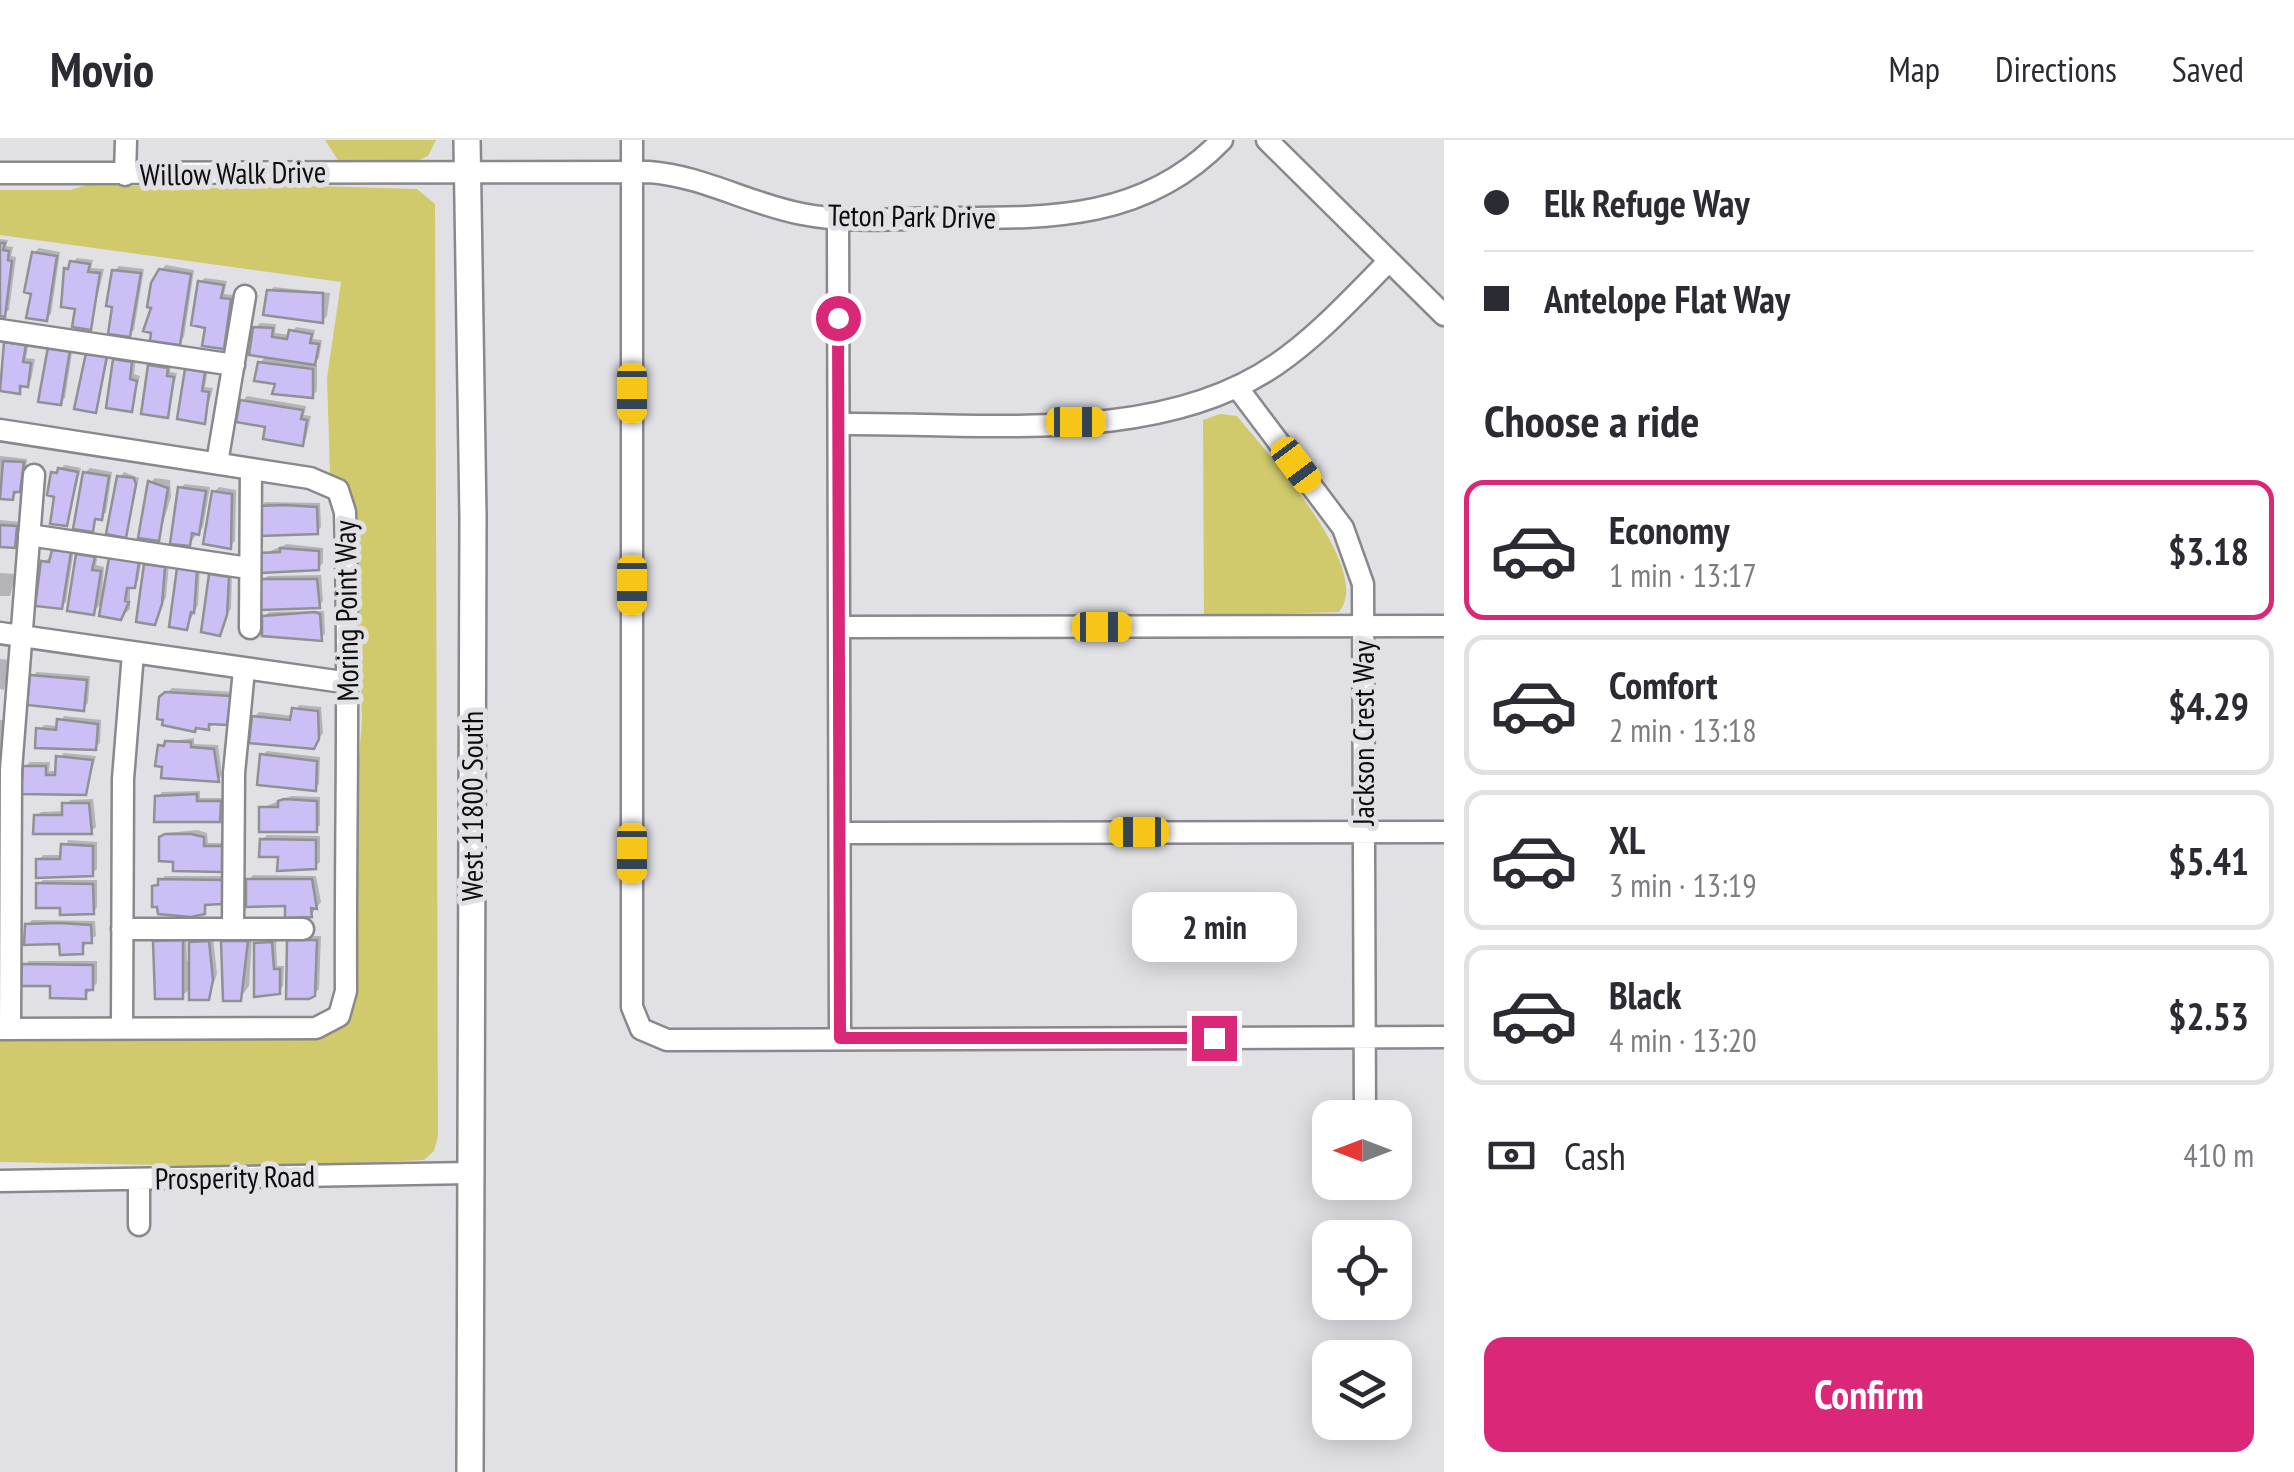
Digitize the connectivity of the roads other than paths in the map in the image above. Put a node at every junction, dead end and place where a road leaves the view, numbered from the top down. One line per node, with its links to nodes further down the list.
1 (126, 140): 9 (street)
2 (467, 140): 8 (main road, West 11800 South)
3 (632, 140): 7 (street)
4 (1222, 140): 10 (street, Teton Park Drive)
5 (1267, 140): 11 (street)
6 (0, 172): 9 (street, Willow Walk Drive)
7 (632, 172): 8 (street, Teton Park Drive); 10 (street, Teton Park Drive); 42 (street)
8 (467, 173): 9 (street, Willow Walk Drive); 44 (main road, West 11800 South)
9 (125, 175)
10 (838, 218): 17 (street)
11 (1389, 261): 13 (street); 16 (street)
12 (245, 296): 15 (street)
13 (1444, 316)
14 (0, 330): 15 (street)
15 (234, 365): 19 (street)
16 (1237, 387): 17 (street); 24 (street, Jackson Crest Way)
17 (839, 424): 26 (street)
18 (0, 430): 19 (street, Moring Point Way)
19 (217, 463): 20 (street, Moring Point Way)
20 (251, 469): 23 (street); 31 (street, Moring Point Way)
21 (34, 474): 22 (street)
22 (29, 536): 23 (street); 28 (street)
23 (248, 568): 27 (street)
24 (1364, 626): 25 (street); 26 (street); 32 (street, Jackson Crest Way)
25 (1444, 626)
26 (839, 627): 34 (street)
27 (250, 628)
28 (10, 635): 29 (street); 39 (street)
29 (132, 654): 30 (street); 35 (street)
30 (244, 670): 31 (street); 36 (street)
31 (350, 684): 38 (street, Moring Point Way)
32 (1364, 832): 33 (street); 34 (street); 40 (street, Jackson Crest Way)
33 (1444, 832)
34 (840, 833): 42 (street)
35 (122, 929): 36 (street); 38 (street)
36 (232, 929): 37 (street)
37 (302, 930)
38 (122, 1028): 39 (street)
39 (5, 1029)
40 (1364, 1037): 41 (street); 42 (street); 43 (street, Jackson Crest Way)
41 (1444, 1037)
42 (840, 1038)
43 (1364, 1100)
44 (470, 1173): 45 (street, Prosperity Road); 48 (main road, West 11800 South)
45 (139, 1180): 46 (street, Prosperity Road); 47 (street)
46 (0, 1181)
47 (139, 1225)
48 (470, 1472)

